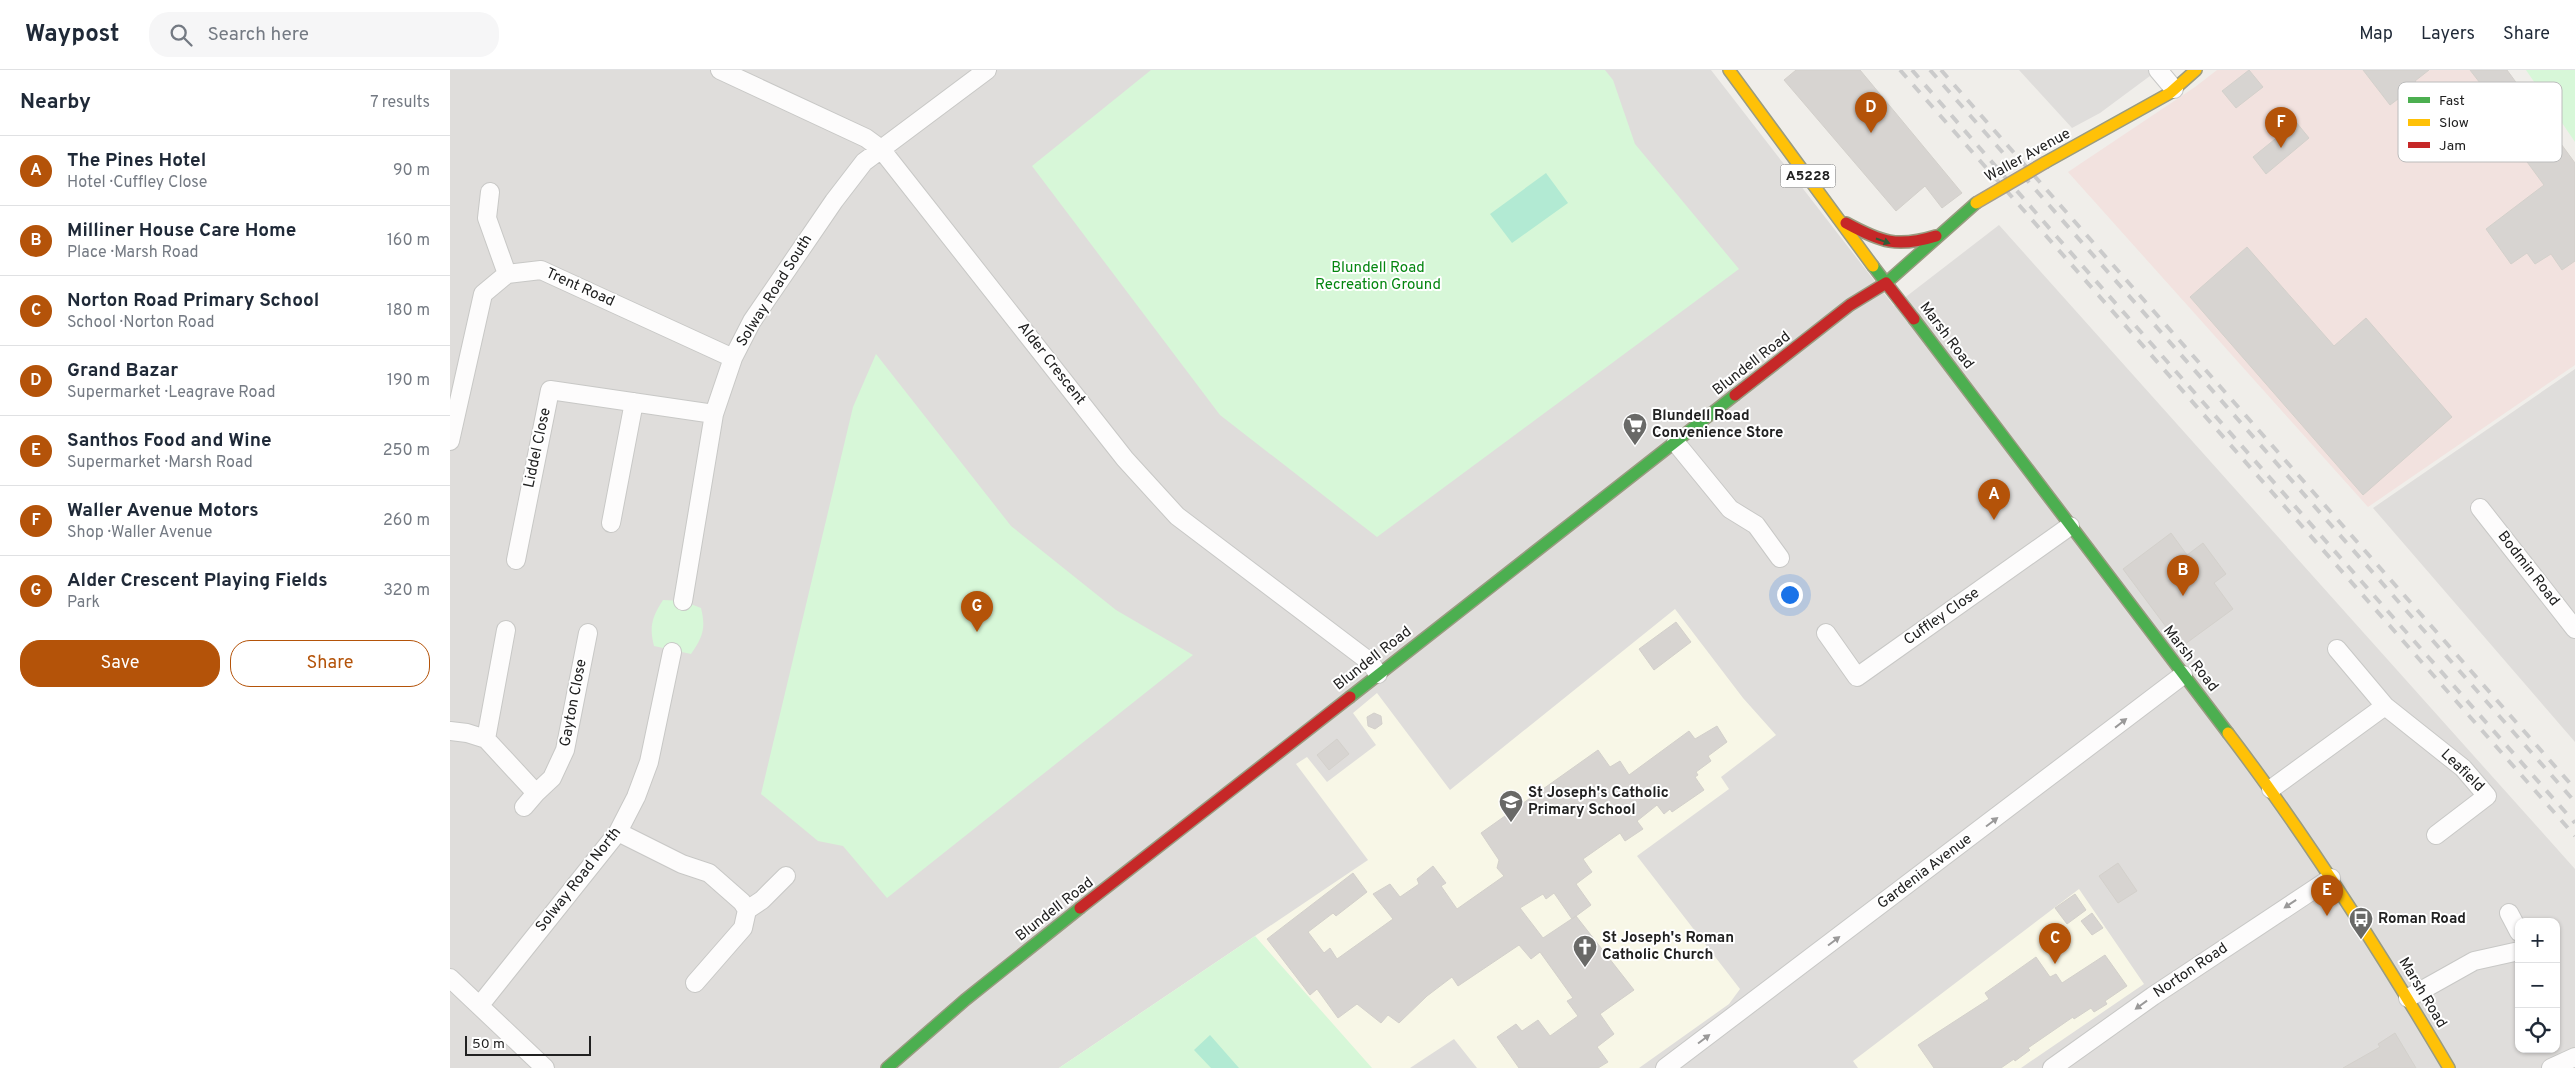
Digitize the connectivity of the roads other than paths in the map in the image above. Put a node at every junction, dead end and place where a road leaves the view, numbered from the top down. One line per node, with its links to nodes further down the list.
1 (720, 70): 7 (street, Alder Crescent)
2 (987, 70): 7 (street, Solway Road South)
3 (1729, 70): 9 (main road, A5228)
4 (2158, 70): 6 (street)
5 (2196, 70): 6 (main road, Waller Avenue)
6 (2174, 89): 10 (main road, Waller Avenue, bridge)
7 (881, 149): 13 (street, Solway Road South); 30 (street, Alder Crescent)
8 (490, 192): 11 (street)
9 (1840, 219): 10 (main road, one-way to 10); 12 (main road, A5228)
10 (1937, 236): 12 (main road, Waller Avenue)
11 (507, 274): 13 (street, Trent Road); 16 (street)
12 (1886, 283): 17 (main road, Blundell Road); 20 (main road, Marsh Road)
13 (733, 358): 15 (street, Solway Road South)
14 (634, 402): 15 (street, Liddel Close); 19 (street); 22 (street, Liddel Close)
15 (714, 414): 23 (street, Solway Road South)
16 (450, 441)
17 (1676, 442): 21 (street); 30 (main road, Blundell Road)
18 (2480, 508): 24 (street, Bodmin Road)
19 (611, 523)
20 (2070, 526): 27 (street, Cuffley Close); 31 (main road, Marsh Road)
21 (1780, 558)
22 (516, 560)
23 (683, 601)
24 (2575, 629)
25 (506, 630): 34 (street)
26 (588, 633): 36 (street, Gayton Close)
27 (1826, 633)
28 (2338, 649): 32 (street, Leafield)
29 (672, 652): 38 (street, Solway Road North)
30 (1378, 674): 52 (main road, Blundell Road)
31 (2183, 675): 35 (main road, Marsh Road); 53 (street, Gardenia Avenue, one-way to 31)
32 (2385, 706): 35 (street); 39 (street, Leafield)
33 (450, 731): 34 (street)
34 (486, 739): 36 (street)
35 (2271, 789): 41 (main road, Marsh Road)
36 (536, 793): 37 (street, Gayton Close)
37 (524, 807)
38 (618, 832): 42 (street); 49 (street, Solway Road North)
39 (2436, 835)
40 (786, 876): 42 (street)
41 (2331, 878): 48 (main road, Marsh Road); 54 (street, Norton Road, one-way to 54)
42 (747, 910): 47 (street)
43 (2509, 913): 44 (street)
44 (2515, 924)
45 (2515, 952): 48 (street)
46 (450, 978): 49 (street)
47 (695, 983)
48 (2408, 998): 55 (main road, Marsh Road)
49 (480, 1005): 51 (street)
50 (2575, 1057): 56 (street)
51 (545, 1068)
52 (887, 1068)
53 (1666, 1068)
54 (2052, 1068)
55 (2449, 1068)
56 (2550, 1068)

